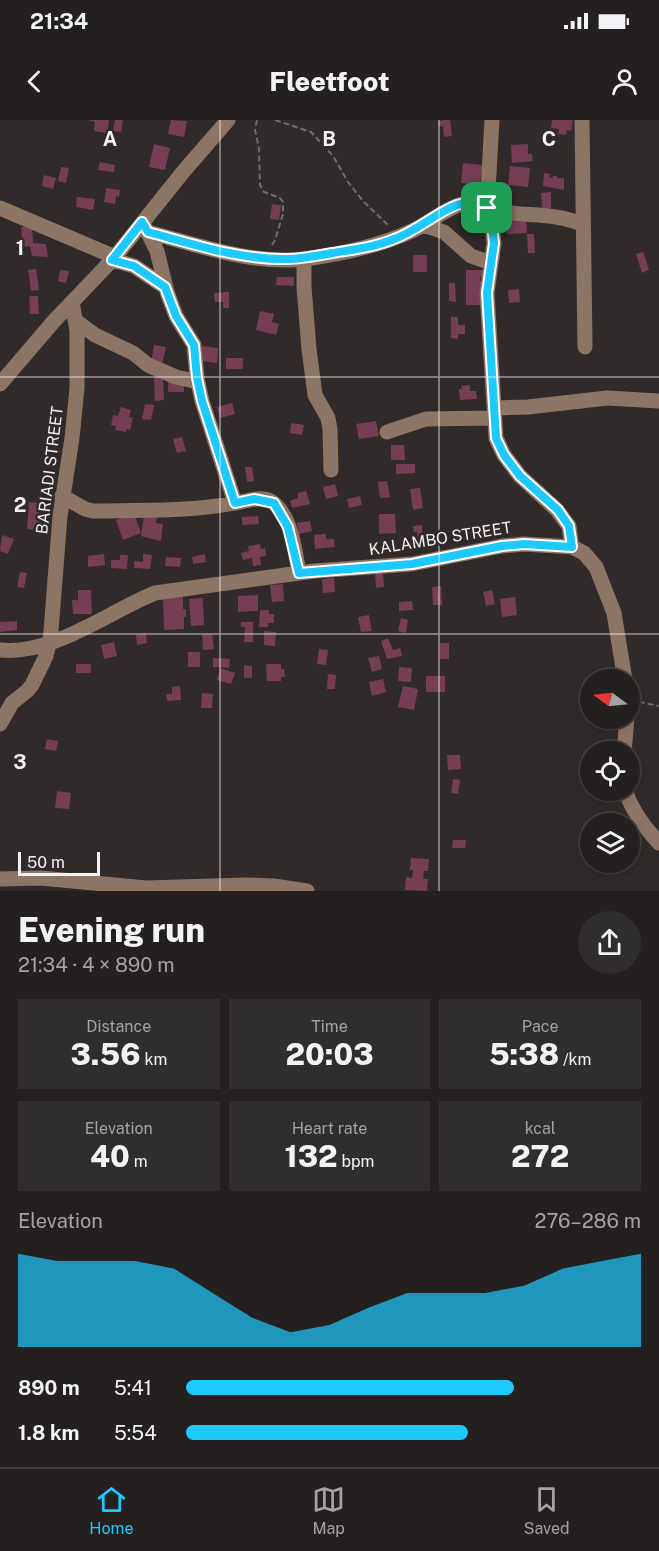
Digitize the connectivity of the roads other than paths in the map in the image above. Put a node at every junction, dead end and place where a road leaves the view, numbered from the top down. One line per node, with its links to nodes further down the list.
1 (228, 120): 8 (street)
2 (492, 120): 5 (street)
3 (582, 120): 6 (street)
4 (0, 208): 9 (street)
5 (488, 208): 6 (street); 7 (street); 11 (street)
6 (582, 224): 15 (street)
7 (423, 225): 10 (street); 11 (street)
8 (145, 227): 9 (street); 10 (street); 12 (street)
9 (114, 259): 12 (street); 13 (street)
10 (304, 259): 21 (street)
11 (491, 264): 19 (street)
12 (165, 287): 16 (street)
13 (72, 302): 14 (street, BARIADI STREET); 17 (street)
14 (76, 321): 16 (street); 22 (street, BARIADI STREET)
15 (585, 347)
16 (198, 382): 23 (street)
17 (0, 384)
18 (659, 401): 19 (street)
19 (495, 413): 20 (street); 24 (street)
20 (387, 432)
21 (330, 470)
22 (62, 496): 23 (street); 26 (street, BARIADI STREET)
23 (235, 503): 25 (street)
24 (572, 547): 25 (street, KALAMBO STREET); 28 (street)
25 (299, 573): 26 (street, KALAMBO STREET)
26 (49, 644): 27 (street, KALAMBO STREET); 29 (street, BARIADI STREET)
27 (0, 650)
28 (623, 669)
29 (0, 724)
30 (629, 801): 31 (street)
31 (659, 843)
32 (0, 879): 33 (street)
33 (307, 891)

